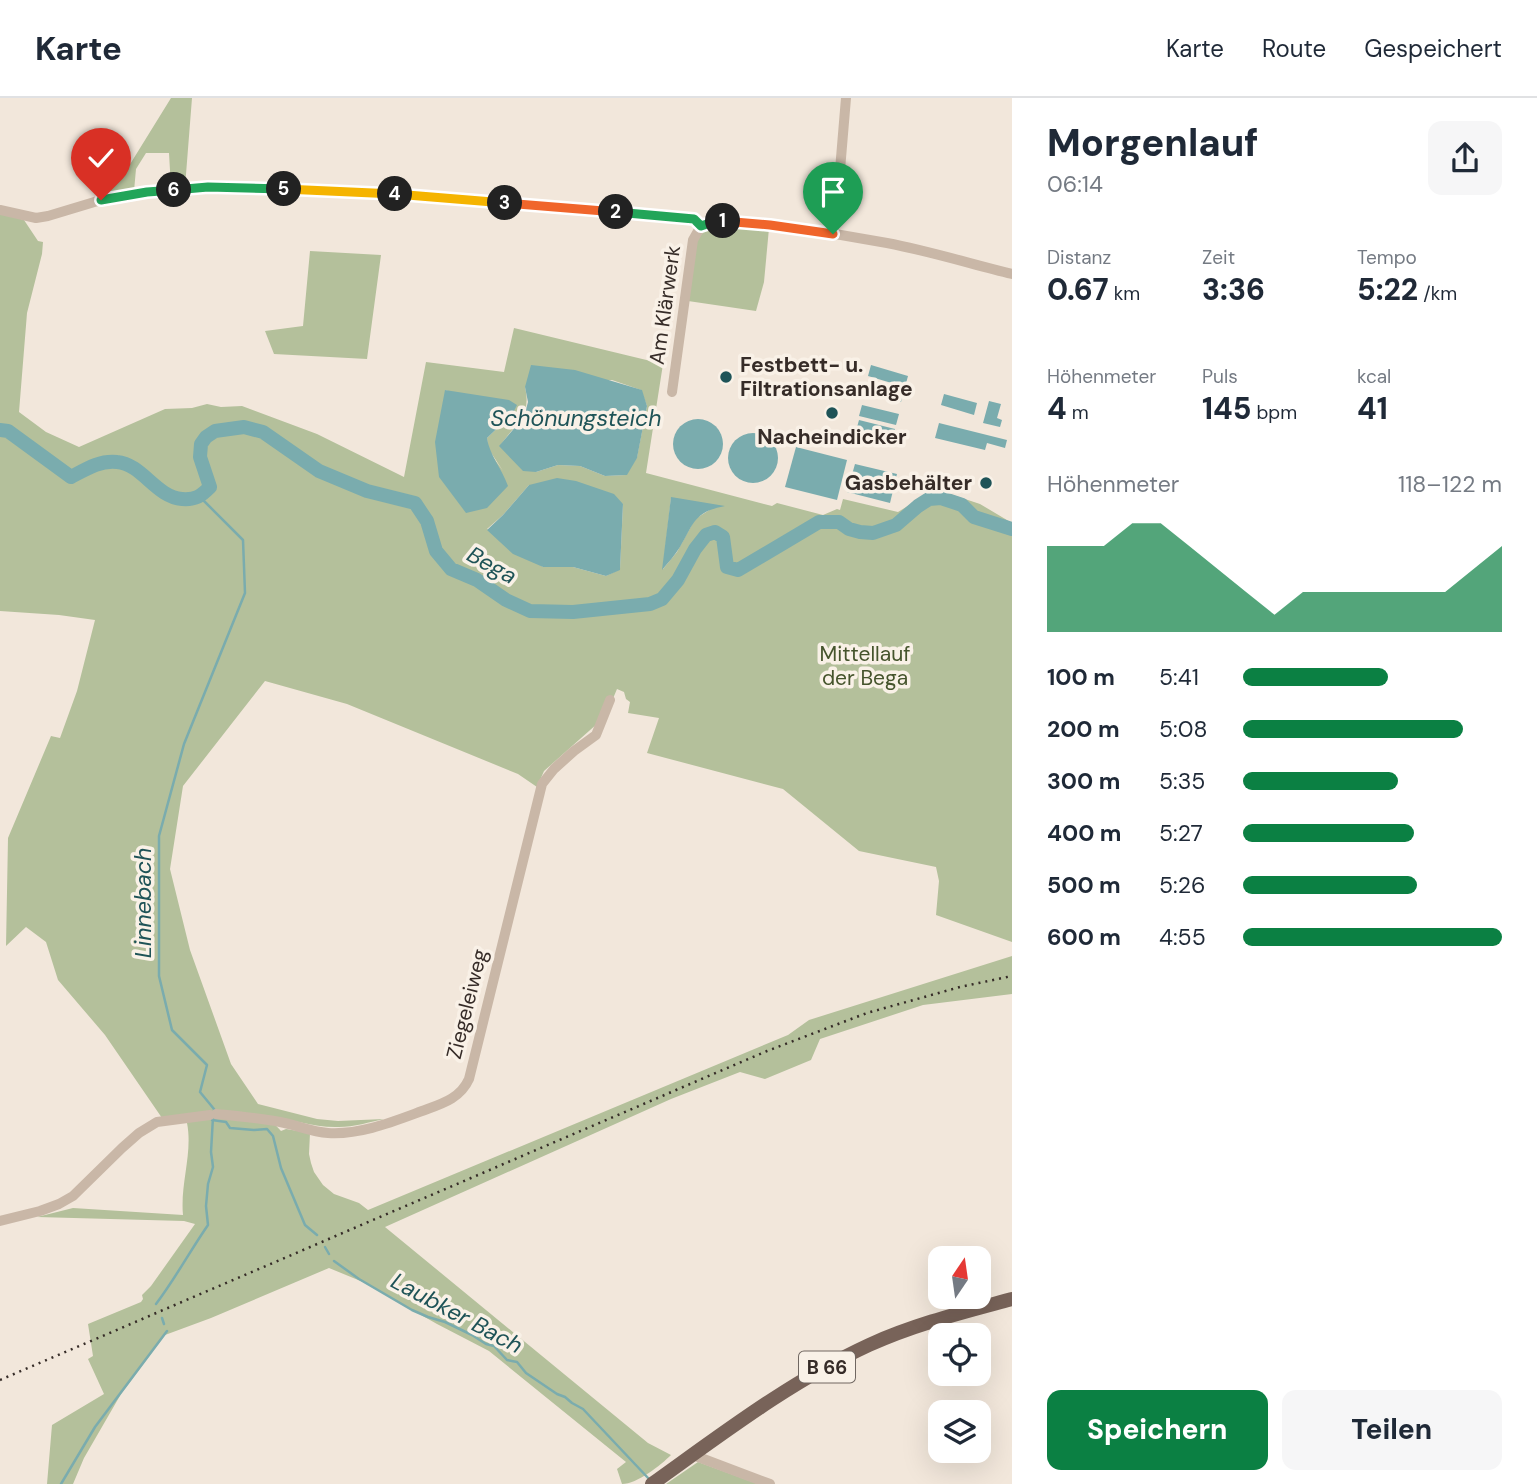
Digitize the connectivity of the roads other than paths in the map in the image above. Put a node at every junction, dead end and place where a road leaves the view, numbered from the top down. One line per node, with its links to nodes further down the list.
1 (846, 98): 4 (street)
2 (0, 210): 3 (street)
3 (701, 226): 4 (street); 6 (street, Am Klärwerk)
4 (833, 234): 5 (street)
5 (1012, 274)
6 (672, 392)
7 (610, 700): 8 (street, Ziegeleiweg)
8 (0, 1220)
9 (1012, 1299): 10 (main road, B 66)
10 (693, 1455): 11 (main road, B 66); 12 (street)
11 (658, 1480)
12 (770, 1484)

